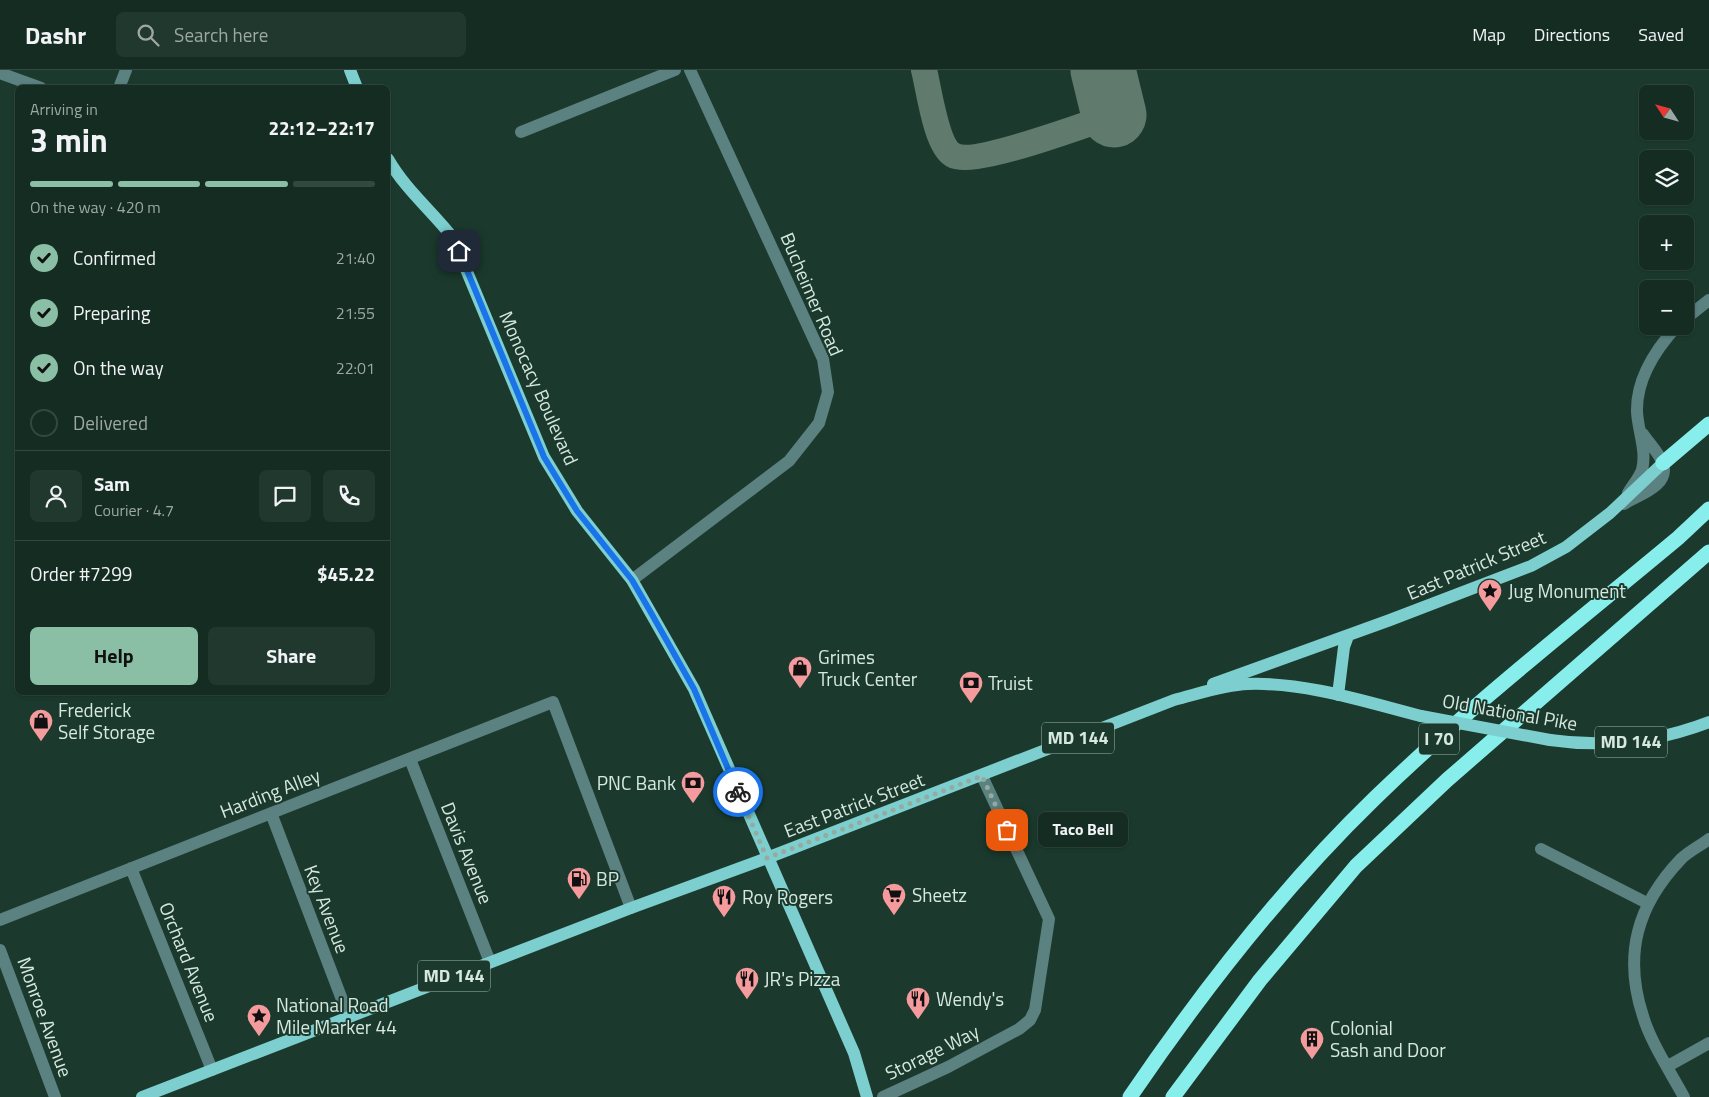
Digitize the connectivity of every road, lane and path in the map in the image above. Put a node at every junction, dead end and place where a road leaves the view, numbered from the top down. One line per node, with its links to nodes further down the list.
1 (126, 70): 7 (street)
2 (350, 70): 8 (main road)
3 (675, 70): 9 (street)
4 (690, 70): 21 (street, Bucheimer Road)
5 (0, 72): 6 (street)
6 (33, 85)
7 (121, 85)
8 (356, 85)
9 (521, 132)
10 (390, 162): 21 (main road, Monocacy Boulevard)
11 (1709, 300): 12 (street)
12 (1694, 312)
13 (1669, 335): 15 (street)
14 (1709, 424): 16 (highway)
15 (1641, 430): 16 (street); 17 (street)
16 (1663, 463): 17 (main road, East Patrick Street); 19 (street, East Patrick Street)
17 (1625, 496): 19 (main road, East Patrick Street)
18 (1709, 509): 43 (highway, I 70)
19 (1610, 513): 22 (main road, East Patrick Street)
20 (1709, 552): 50 (highway, I 70)
21 (632, 580): 32 (main road, Monocacy Boulevard)
22 (1348, 636): 23 (main road); 24 (main road, East Patrick Street)
23 (1338, 695): 24 (main road, East Patrick Street / MD 144); 25 (main road, East Patrick Street / MD 144)
24 (1174, 700): 28 (main road, East Patrick Street / MD 144)
25 (1421, 716): 26 (main road, Old National Pike / MD 144, bridge)
26 (1709, 722)
27 (410, 759): 29 (street, Harding Alley); 35 (street, Harding Alley); 38 (street, Davis Avenue)
28 (982, 776): 32 (main road, East Patrick Street / MD 144); 47 (street, Storage Way)
29 (271, 813): 33 (street, Harding Alley); 39 (street, Key Avenue)
30 (1709, 839): 34 (street)
31 (1541, 850): 34 (street)
32 (767, 858): 35 (main road, East Patrick Street / MD 144); 46 (main road, Monocacy Boulevard)
33 (131, 868): 36 (street, Harding Alley); 42 (street, Orchard Avenue)
34 (1647, 903): 41 (street)
35 (631, 908): 38 (main road, East Patrick Street / MD 144)
36 (0, 920)
37 (0, 950): 44 (street, Monroe Avenue)
38 (490, 962): 39 (main road, East Patrick Street / MD 144)
39 (349, 1018): 42 (main road, East Patrick Street / MD 144)
40 (1709, 1043): 41 (street)
41 (1668, 1066): 51 (street)
42 (212, 1070): 45 (main road, East Patrick Street / MD 144)
43 (1148, 1071): 48 (highway); 49 (highway, I 70)
44 (55, 1097)
45 (142, 1097)
46 (867, 1097)
47 (883, 1097)
48 (1125, 1097)
49 (1130, 1097)
50 (1173, 1097)
51 (1684, 1097)

